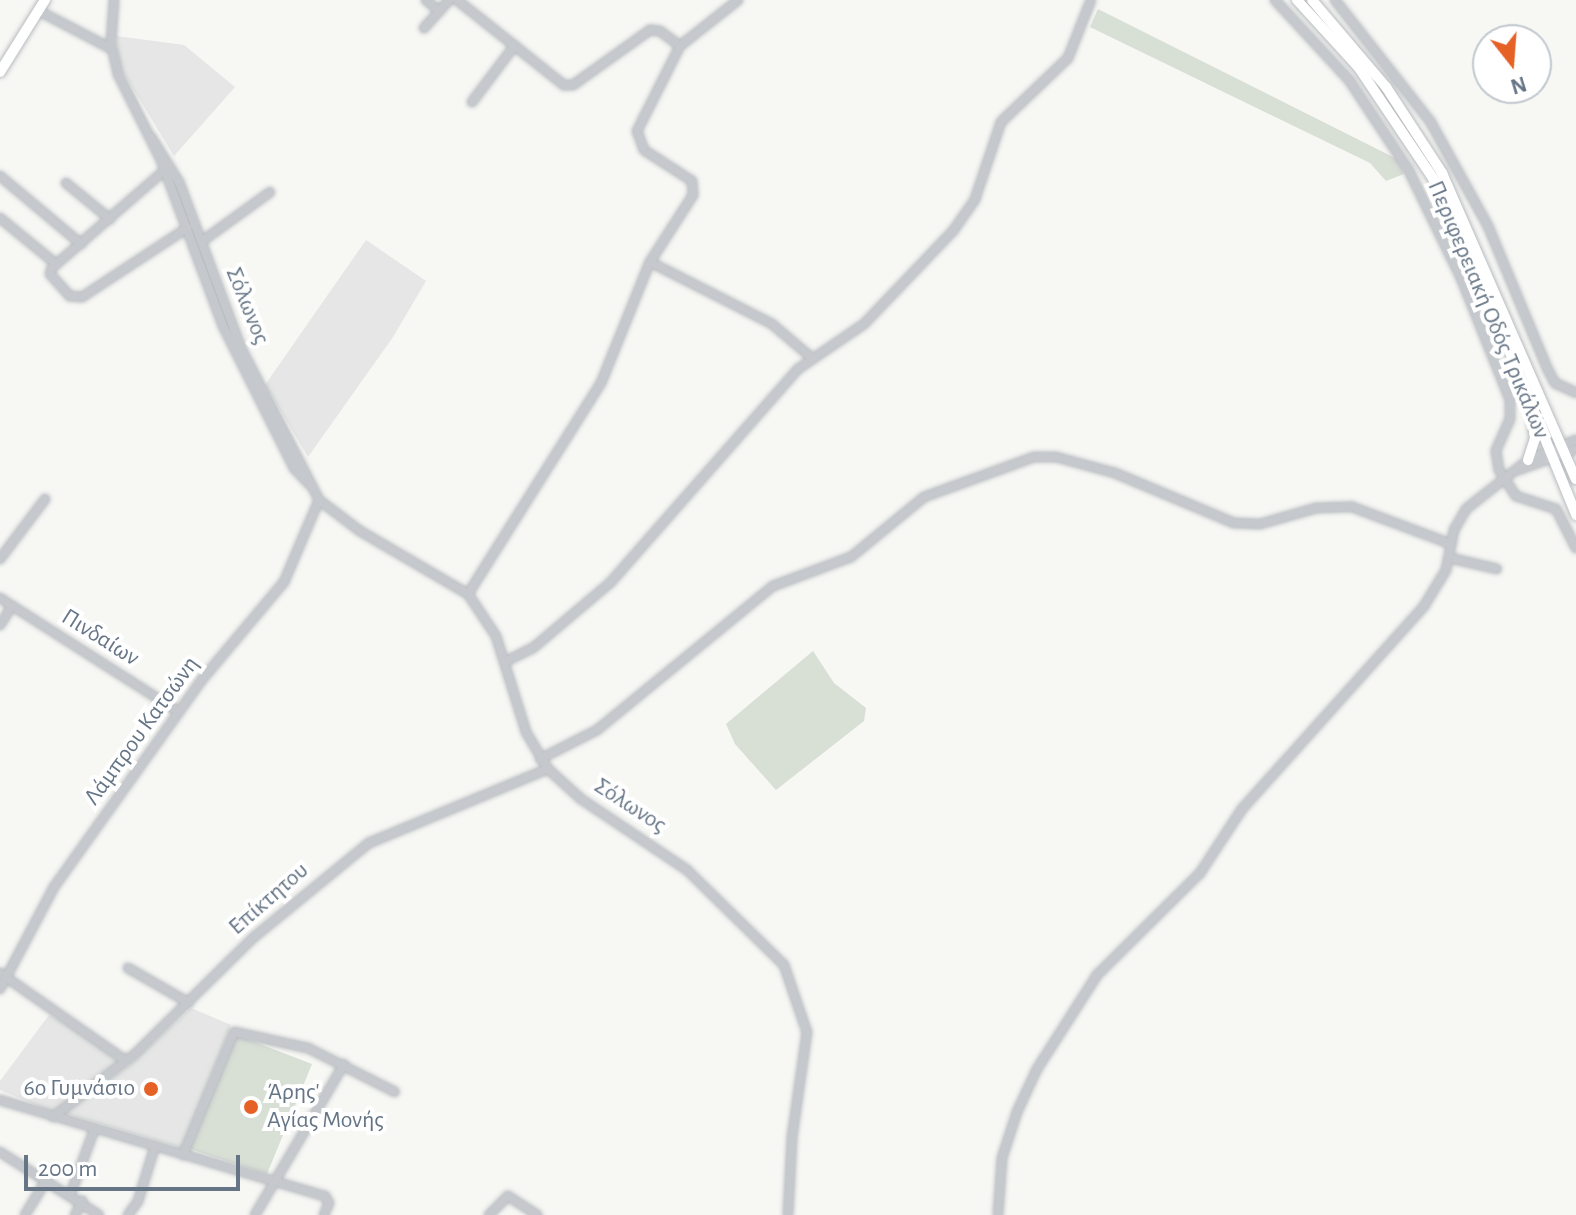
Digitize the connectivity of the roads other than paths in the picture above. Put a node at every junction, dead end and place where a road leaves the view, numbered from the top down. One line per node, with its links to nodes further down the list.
1 (45, 0): 12 (main road)
2 (114, 0): 17 (street, Σόλωνος)
3 (426, 0): 13 (street)
4 (449, 0): 13 (street)
5 (457, 0): 15 (street)
6 (738, 0): 16 (street)
7 (1091, 0): 34 (street)
8 (1275, 0): 42 (street)
9 (1297, 0): 36 (main road, Περιφερειακή Οδός Τρικάλων)
10 (1312, 0): 38 (main road, Περιφερειακή Οδός Τρικάλων)
11 (1335, 0): 35 (street)
12 (39, 11): 17 (street); 18 (main road)
13 (439, 11): 14 (street)
14 (424, 28)
15 (515, 45): 16 (street); 19 (street)
16 (680, 46): 32 (street)
17 (112, 49): 20 (street, Σόλωνος)
18 (0, 72)
19 (472, 102)
20 (151, 137): 21 (street, Σόλωνος); 29 (street, Σόλωνος)
21 (165, 170): 26 (street); 27 (street, Σόλωνος)
22 (0, 176): 28 (street)
23 (66, 183): 26 (street)
24 (270, 192): 29 (street)
25 (0, 218): 33 (street)
26 (110, 219): 30 (street)
27 (187, 228): 33 (street); 44 (street, Σόλωνος)
28 (72, 237): 30 (street); 31 (street)
29 (201, 242): 44 (street, Σόλωνος)
30 (81, 244): 31 (street)
31 (73, 251): 33 (street)
32 (650, 262): 34 (street); 53 (street)
33 (56, 264)
34 (812, 358): 57 (street)
35 (1576, 393)
36 (1532, 409): 39 (main road, Περιφερειακή Οδός Τρικάλων); 40 (main road)
37 (1576, 440): 38 (street)
38 (1568, 449): 39 (street); 43 (main road, Περιφερειακή Οδός Τρικάλων)
39 (1550, 455): 40 (street); 41 (street); 47 (main road, Περιφερειακή Οδός Τρικάλων)
40 (1528, 460): 41 (street)
41 (1517, 470): 42 (street)
42 (1503, 479): 48 (street); 49 (street)
43 (1576, 479)
44 (312, 488): 46 (street, Σόλωνος)
45 (45, 499): 51 (street)
46 (319, 500): 53 (street, Σόλωνος); 58 (street, Λάμπρου Κατσώνη)
47 (1576, 515)
48 (1451, 544): 50 (street); 59 (street)
49 (1576, 548)
50 (1450, 558): 52 (street); 87 (street)
51 (0, 559)
52 (1497, 569)
53 (468, 594): 57 (street, Σόλωνος)
54 (0, 598): 55 (street, Πινδαίων)
55 (12, 606): 56 (street); 58 (street, Πινδαίων)
56 (0, 625)
57 (505, 662): 59 (street, Σόλωνος)
58 (179, 712): 62 (street, Λάμπρου Κατσώνη)
59 (540, 759): 60 (street, Σόλωνος)
60 (548, 769): 64 (street, Επίκτητου); 86 (street, Σόλωνος)
61 (128, 968): 64 (street)
62 (3, 974): 63 (street, Λάμπρου Κατσώνη); 65 (street)
63 (0, 989)
64 (189, 1003): 65 (street, Επίκτητου)
65 (126, 1061): 69 (street, Επίκτητου)
66 (344, 1064): 67 (street); 73 (street); 75 (street)
67 (395, 1092)
68 (0, 1100): 69 (street)
69 (53, 1117): 70 (street)
70 (94, 1130): 71 (street); 76 (street)
71 (155, 1146): 73 (street); 81 (street)
72 (0, 1152): 74 (street)
73 (183, 1155): 75 (street)
74 (47, 1179): 76 (street); 78 (street)
75 (271, 1182): 82 (street); 83 (street)
76 (71, 1193): 77 (street)
77 (82, 1201): 79 (street); 80 (street)
78 (25, 1215)
79 (75, 1215)
80 (99, 1215)
81 (128, 1215)
82 (255, 1215)
83 (324, 1215)
84 (489, 1215): 85 (street)
85 (537, 1215)
86 (788, 1215)
87 (998, 1215)

